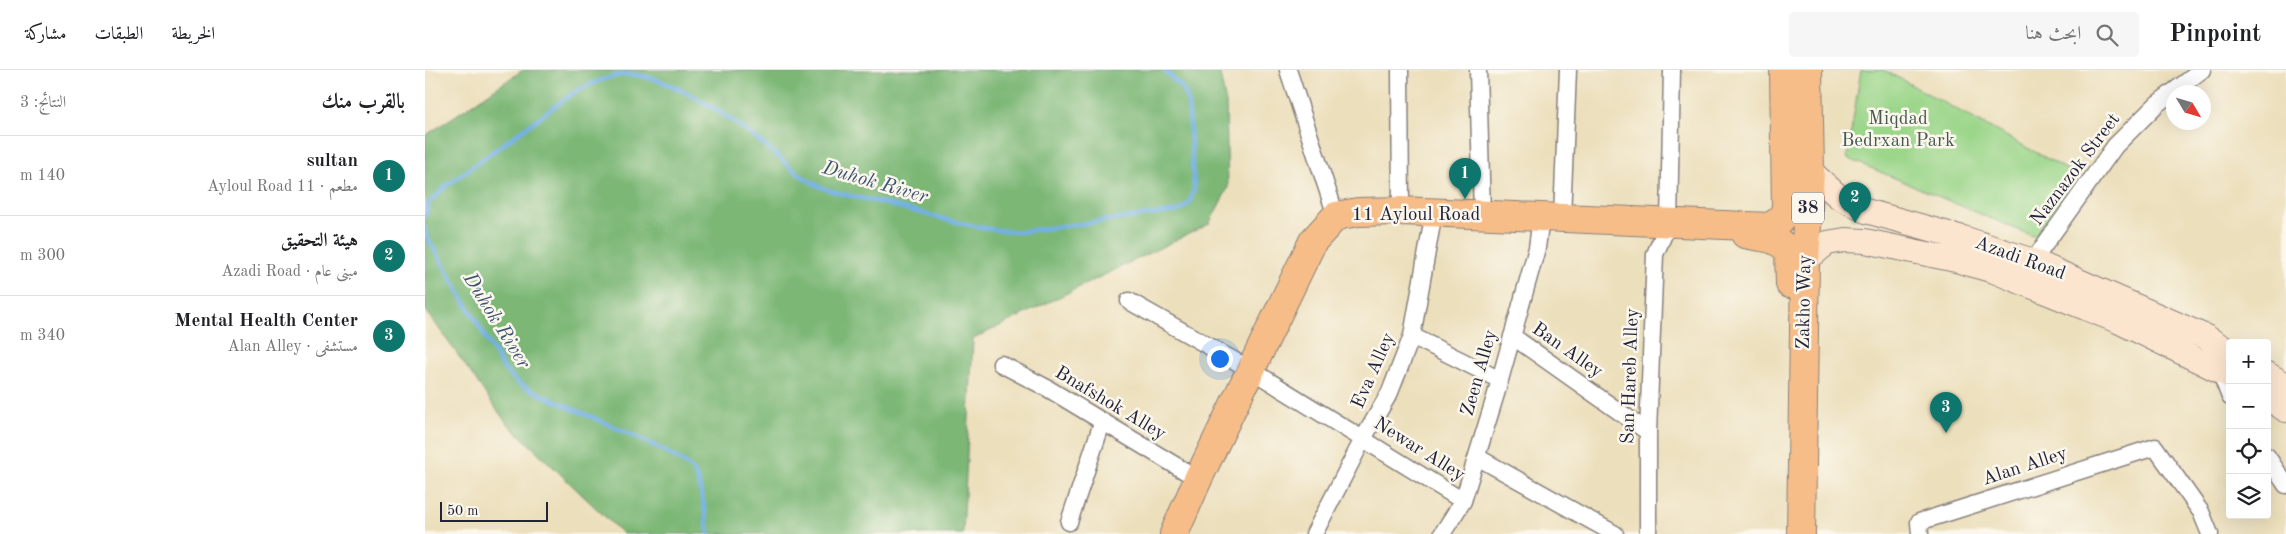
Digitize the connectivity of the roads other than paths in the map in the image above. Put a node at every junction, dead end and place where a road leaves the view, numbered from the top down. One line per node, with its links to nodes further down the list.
1 (1288, 70): 14 (street)
2 (1400, 70): 10 (street)
3 (1478, 70): 13 (street)
4 (1568, 70): 15 (street, Zeen Alley)
5 (1672, 70): 16 (street)
6 (1784, 70): 17 (highway, 11 Ayloul Road / 38)
7 (1808, 70): 9 (highway, Zakho Way / 38)
8 (2202, 70): 20 (street, Naznazok Street)
9 (1811, 171): 11 (main road, Azadi Road); 19 (highway, Zakho Way / 38)
10 (1401, 211): 12 (highway, 11 Ayloul Road); 14 (highway, 11 Ayloul Road)
11 (1866, 211): 18 (main road); 20 (main road, Azadi Road)
12 (1434, 212): 13 (highway, 11 Ayloul Road); 22 (street, Eva Alley)
13 (1482, 215): 15 (highway, 11 Ayloul Road)
14 (1336, 216): 27 (highway, 11 Ayloul Road)
15 (1551, 218): 16 (highway, 11 Ayloul Road); 23 (street, Zeen Alley)
16 (1669, 223): 17 (highway, 11 Ayloul Road); 34 (street, San Hareb Alley)
17 (1716, 225): 24 (highway)
18 (1865, 241): 19 (main road, Azadi Road); 26 (main road, Azadi Road)
19 (1805, 261): 24 (highway, Zakho Way / 38)
20 (2033, 261): 26 (main road, Azadi Road)
21 (1129, 302): 27 (street, Newar Alley)
22 (1412, 336): 29 (street); 35 (street, Eva Alley)
23 (1512, 336): 29 (street, Zeen Alley); 34 (street, Ban Alley)
24 (1804, 345): 47 (highway, Zakho Way)
25 (1001, 364): 33 (street, Bnafshok Alley)
26 (2226, 366)
27 (1251, 370): 35 (street, Newar Alley); 38 (highway, 11 Ayloul Road)
28 (2271, 376): 30 (main road)
29 (1500, 380): 36 (street, Zeen Alley)
30 (2286, 385)
31 (2271, 401): 32 (main road)
32 (2286, 410)
33 (1102, 423): 38 (street, Bnafshok Alley); 41 (street)
34 (1648, 432): 46 (street, San Hareb Alley)
35 (1363, 439): 40 (street, Newar Alley); 43 (street, Eva Alley)
36 (1477, 457): 40 (street, Zeen Alley); 45 (street)
37 (2271, 462): 39 (street)
38 (1198, 479): 42 (highway, 11 Ayloul Road)
39 (2286, 485)
40 (1463, 501): 44 (street, Zeen Alley)
41 (1069, 522)
42 (1174, 534)
43 (1314, 534)
44 (1442, 534)
45 (1615, 534)
46 (1648, 534)
47 (1801, 534)
48 (1919, 534): 49 (street, Alan Alley)
49 (2210, 534)

